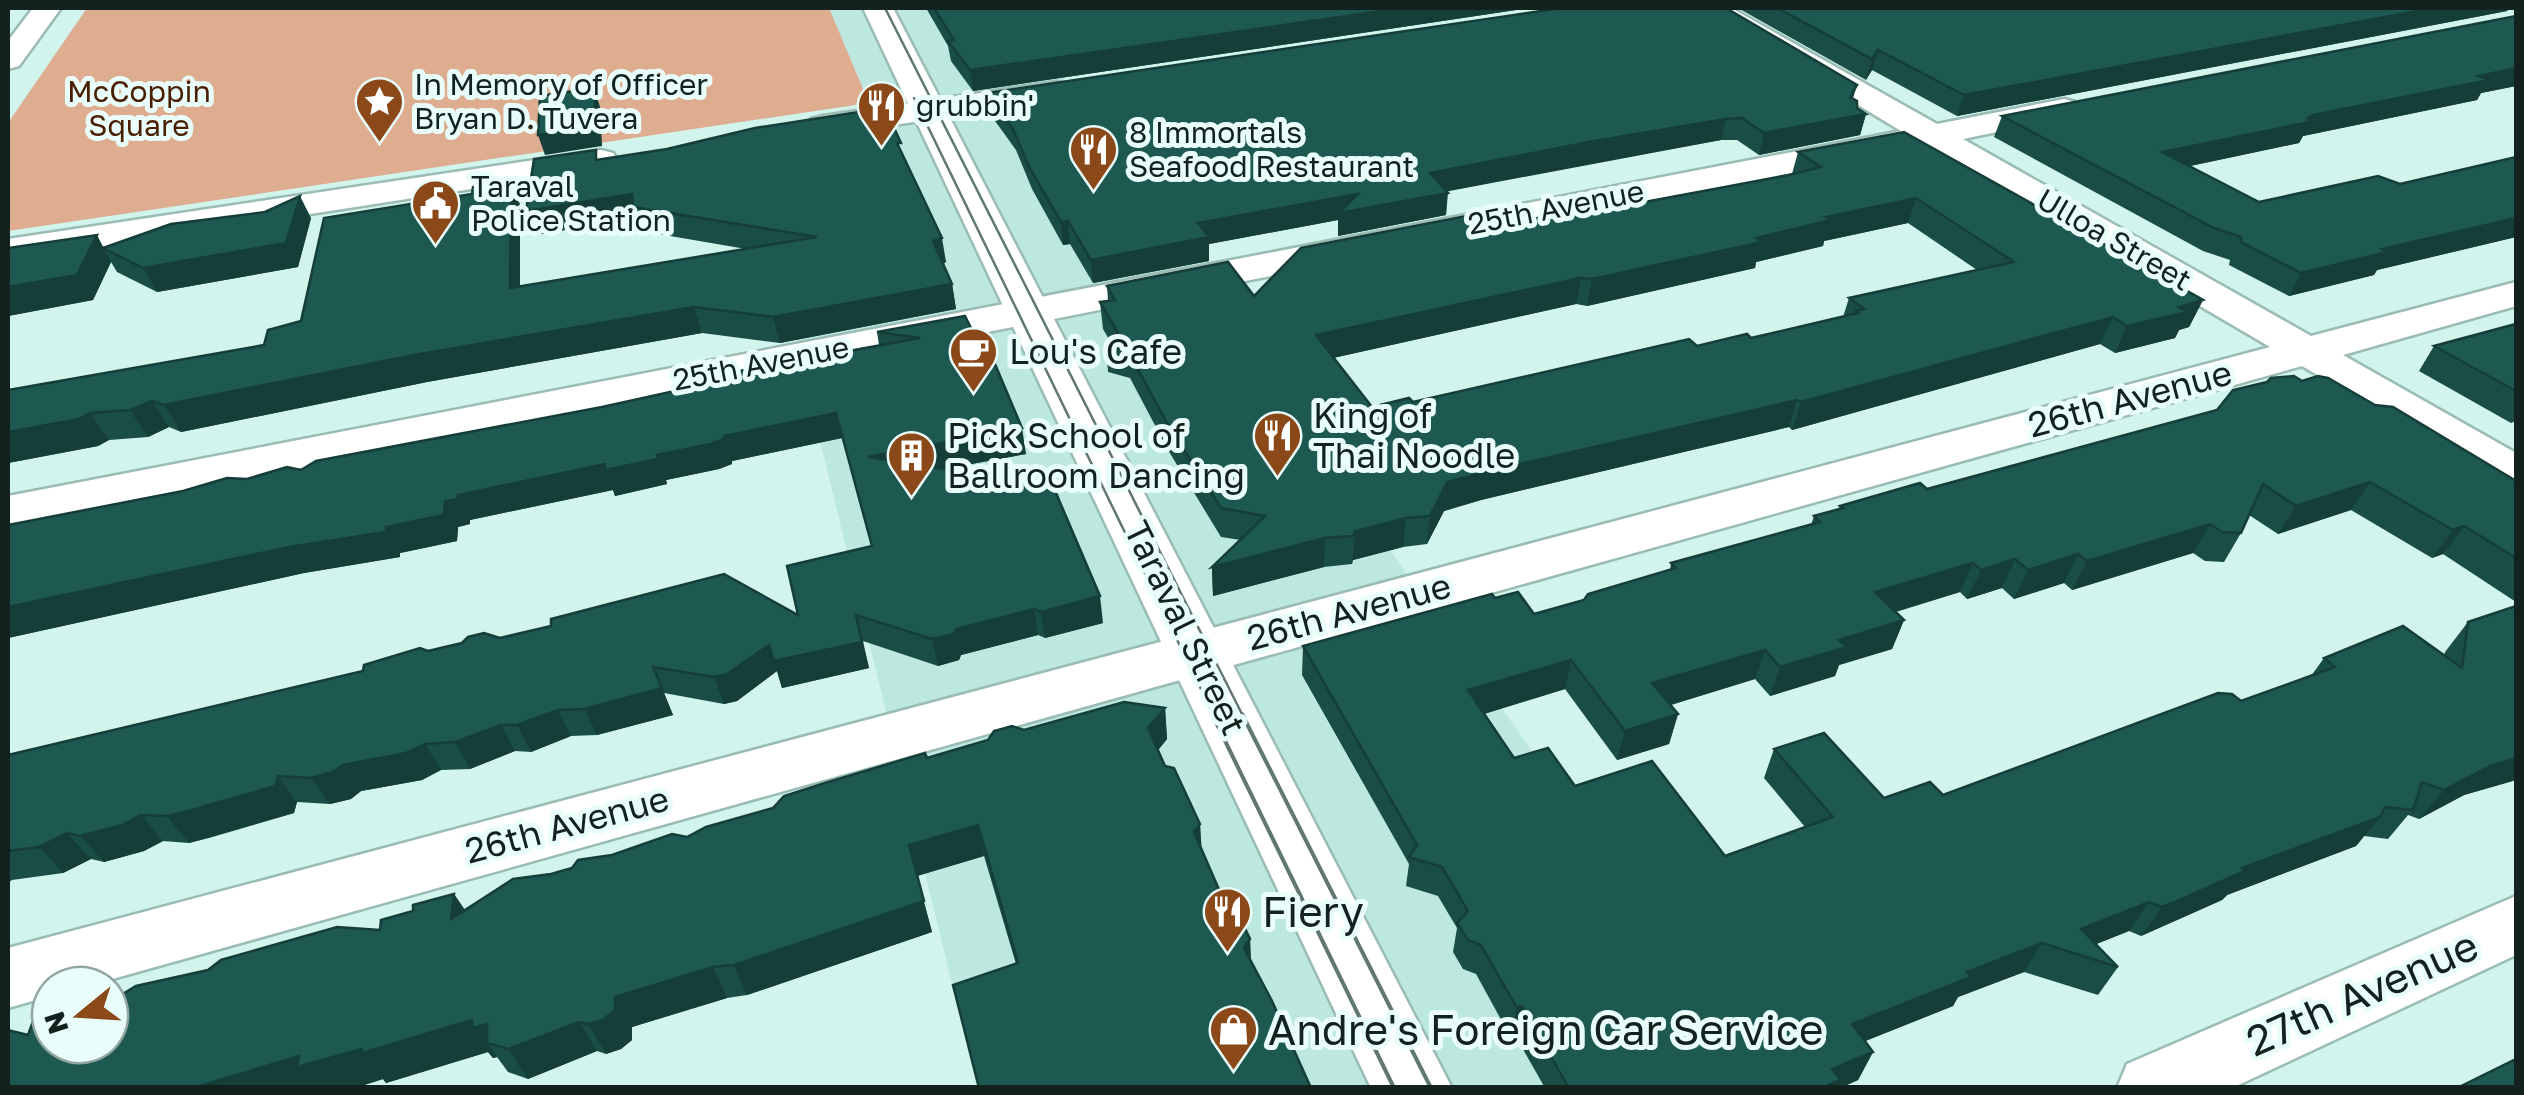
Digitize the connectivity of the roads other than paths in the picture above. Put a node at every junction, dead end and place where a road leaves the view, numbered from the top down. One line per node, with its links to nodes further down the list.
1 (47, 8): 5 (street)
2 (852, 8): 6 (street)
3 (878, 8): 6 (street, Taraval Street)
4 (1712, 8): 11 (street, Ulloa Street)
5 (8, 60)
6 (904, 60): 9 (street, Taraval Street)
7 (1094, 85): 9 (street)
8 (2106, 101): 11 (street, 25th Avenue)
9 (929, 110): 10 (street); 15 (street, Taraval Street)
10 (784, 132)
11 (1933, 135): 15 (street, 25th Avenue); 16 (street, Ulloa Street)
12 (629, 155): 13 (street)
13 (8, 250)
14 (2516, 294): 16 (street, 26th Avenue)
15 (1029, 312): 18 (street, 25th Avenue); 19 (street, Taraval Street)
16 (2307, 351): 17 (street, Ulloa Street); 19 (street, 26th Avenue)
17 (2516, 472)
18 (8, 511)
19 (1198, 654): 21 (street, 26th Avenue); 22 (street, Taraval Street)
20 (2516, 924): 23 (street, 27th Avenue)
21 (8, 978)
22 (1412, 1088)
23 (2153, 1088)

